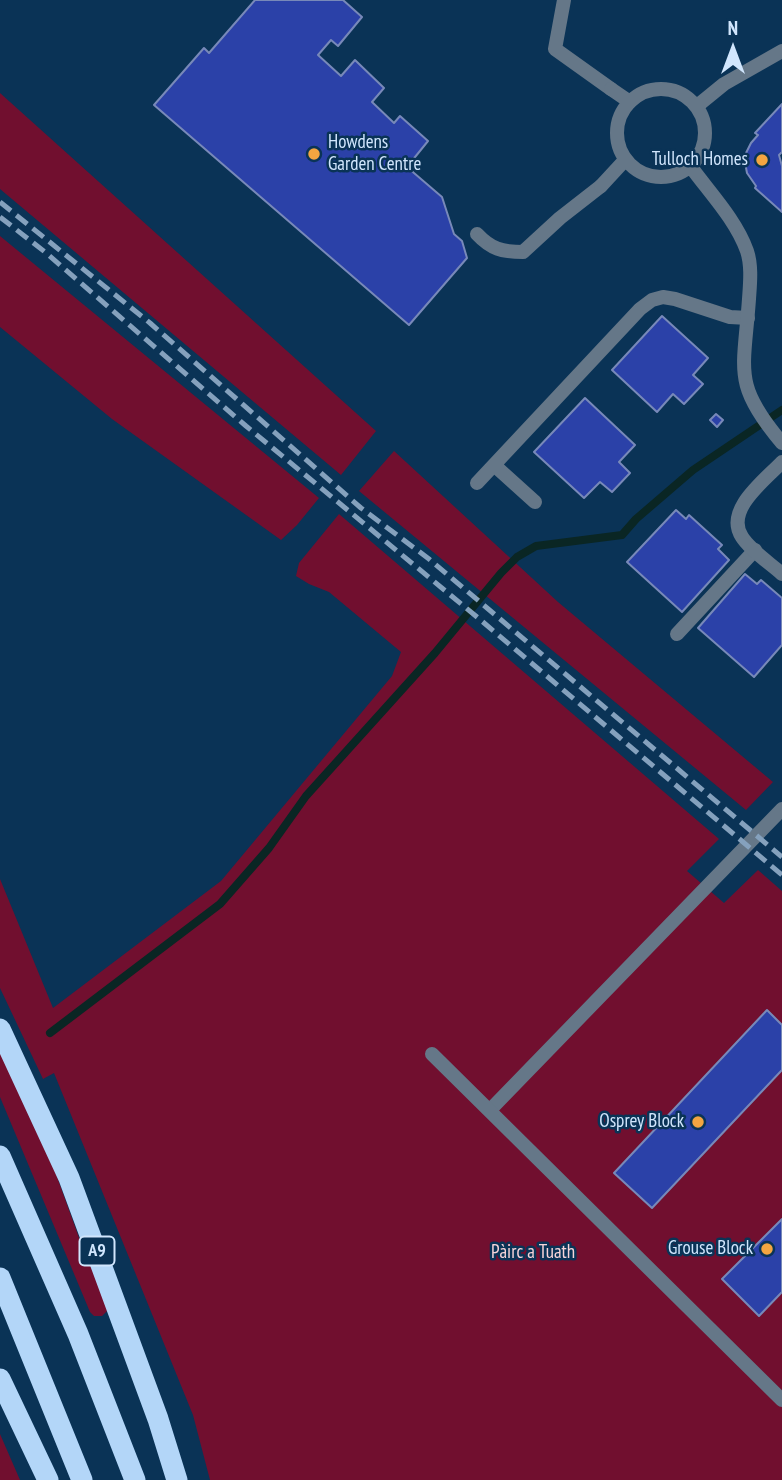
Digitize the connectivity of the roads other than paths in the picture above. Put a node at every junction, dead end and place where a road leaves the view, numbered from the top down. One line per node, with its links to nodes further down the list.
1 (564, 0): 3 (street)
2 (782, 51): 4 (street)
3 (629, 102): 4 (street); 5 (street)
4 (697, 106): 6 (street)
5 (625, 160): 6 (street); 7 (street)
6 (691, 167): 8 (street)
7 (477, 234)
8 (748, 318): 9 (street); 11 (street)
9 (782, 443)
10 (782, 463): 14 (street)
11 (494, 464): 12 (street); 13 (street)
12 (477, 483)
13 (535, 502)
14 (755, 550): 15 (street); 16 (street)
15 (782, 574)
16 (677, 634)
17 (782, 809): 20 (street)
18 (0, 1029): 28 (highway, A9)
19 (432, 1054): 20 (street)
20 (490, 1110): 24 (street)
21 (0, 1156): 27 (highway, A9)
22 (0, 1278): 26 (highway)
23 (0, 1379): 25 (highway)
24 (782, 1400)
25 (48, 1480)
26 (82, 1480)
27 (135, 1480)
28 (177, 1480)

